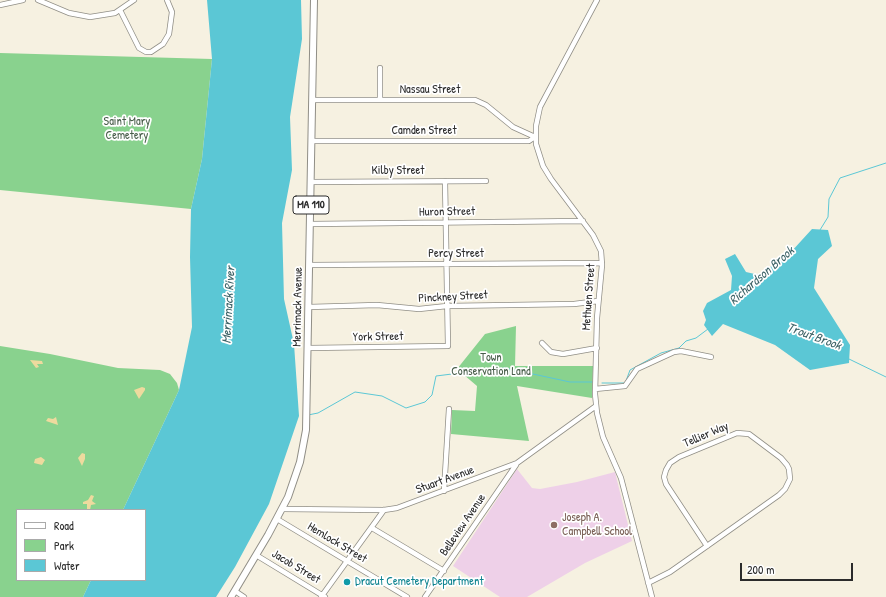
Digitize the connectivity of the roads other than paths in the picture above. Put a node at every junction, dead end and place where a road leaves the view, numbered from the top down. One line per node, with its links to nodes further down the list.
1 (22, 0): 7 (street)
2 (38, 0): 8 (street)
3 (134, 0): 8 (street)
4 (167, 0): 8 (street)
5 (314, 0): 10 (main road, Merrimack Avenue / MA 110)
6 (597, 0): 12 (street, Methuen Street)
7 (0, 5)
8 (120, 10)
9 (380, 68): 11 (street)
10 (313, 100): 11 (street, Nassau Street); 13 (main road, Merrimack Avenue / MA 110)
11 (380, 100): 12 (street, Nassau Street)
12 (535, 137): 13 (street, Camden Street); 17 (street, Methuen Street)
13 (312, 140): 16 (main road, Merrimack Avenue / MA 110)
14 (445, 181): 15 (street, Kilby Street); 16 (street, Kilby Street); 18 (street)
15 (486, 181)
16 (311, 182): 19 (main road, Merrimack Avenue / MA 110)
17 (582, 221): 18 (street, Huron Street); 20 (street, Methuen Street)
18 (446, 222): 19 (street, Huron Street); 21 (street)
19 (311, 224): 22 (main road, Merrimack Avenue / MA 110)
20 (602, 263): 21 (street, Percy Street); 23 (street, Methuen Street)
21 (446, 264): 22 (street, Percy Street); 24 (street)
22 (310, 265): 25 (main road, Merrimack Avenue / MA 110)
23 (598, 302): 24 (street, Pinckney Street); 28 (street, Methuen Street)
24 (447, 306): 25 (street, Pinckney Street); 27 (street, York Street)
25 (309, 307): 27 (main road, Merrimack Avenue / MA 110)
26 (542, 343): 28 (street)
27 (309, 348): 35 (main road, Merrimack Avenue / MA 110)
28 (597, 348): 30 (street, Methuen Street)
29 (711, 358): 30 (street)
30 (595, 389): 31 (street, Methuen Street)
31 (596, 406): 33 (street, Stuart Avenue); 43 (street, Methuen Street)
32 (449, 409): 34 (street)
33 (517, 463): 34 (street, Stuart Avenue); 42 (street, Belleview Avenue)
34 (444, 491): 36 (street, Stuart Avenue)
35 (283, 509): 36 (street, Stuart Avenue); 37 (main road, Merrimack Avenue / MA 110)
36 (384, 510): 38 (street)
37 (277, 519): 40 (main road, Merrimack Avenue / MA 110); 41 (street, Hemlock Street)
38 (372, 528): 41 (street); 42 (street)
39 (707, 546): 39 (street, Tellier Way); 43 (street, Tellier Way)
40 (256, 555): 44 (main road, Merrimack Avenue / MA 110); 45 (street, Jacob Street)
41 (347, 562): 45 (street); 48 (street, Hemlock Street)
42 (444, 571): 49 (street, Belleview Avenue)
43 (648, 584): 50 (street, Methuen Street)
44 (234, 591): 46 (main road, Merrimack Avenue / MA 110); 47 (street)
45 (323, 596)
46 (231, 597)
47 (244, 597)
48 (407, 597)
49 (425, 597)
50 (652, 597)

